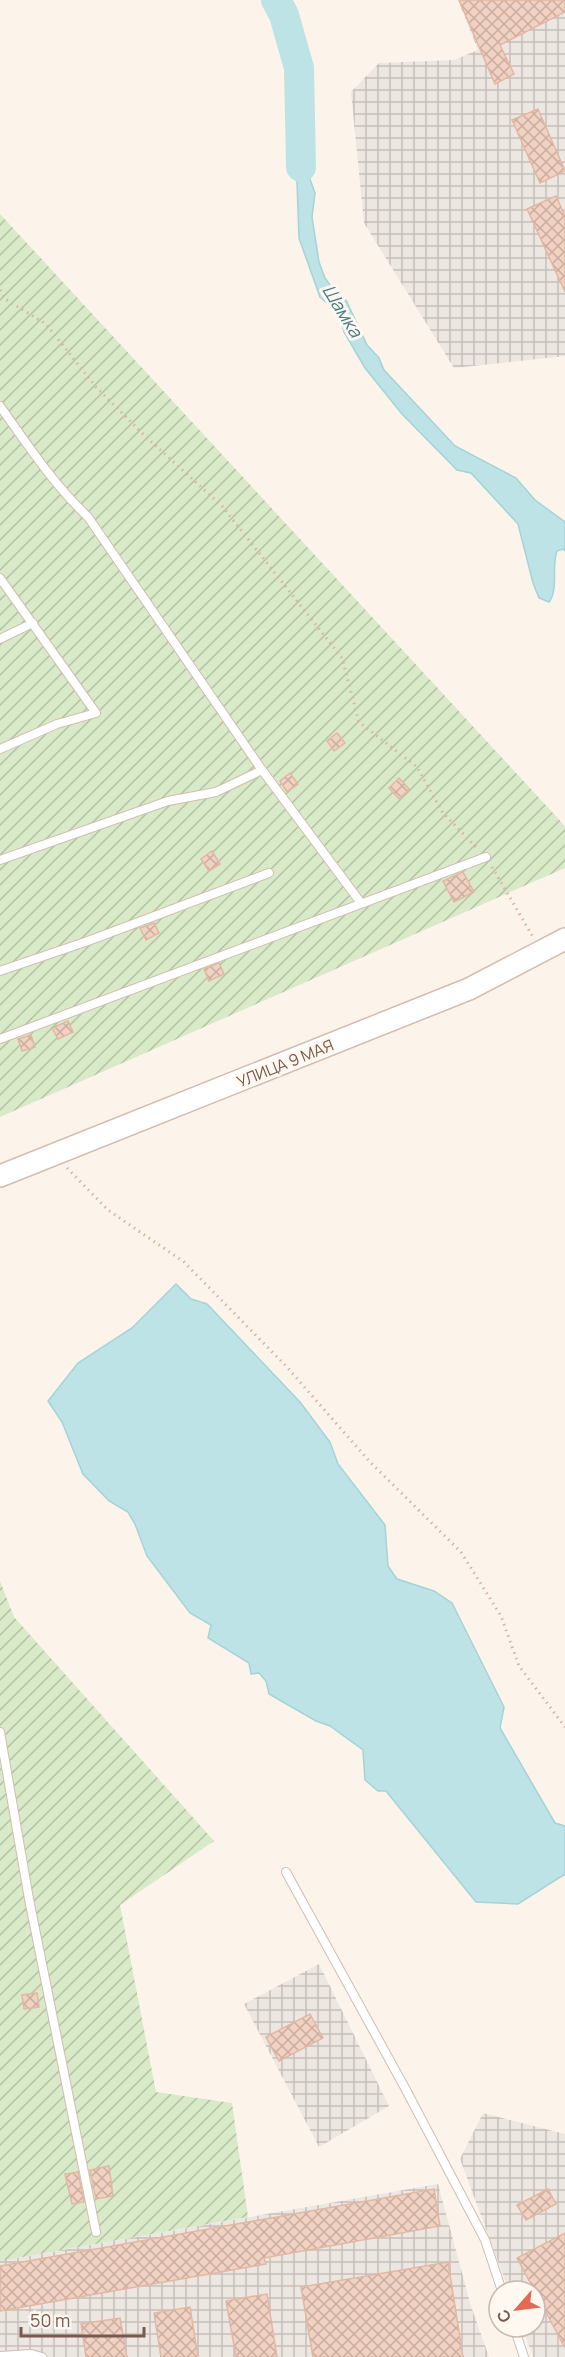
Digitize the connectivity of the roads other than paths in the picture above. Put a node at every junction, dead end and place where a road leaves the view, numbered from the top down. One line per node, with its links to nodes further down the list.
1 (0, 406): 6 (lane)
2 (0, 578): 3 (lane)
3 (33, 623): 4 (lane); 5 (lane)
4 (0, 639)
5 (0, 749)
6 (262, 770): 8 (lane); 10 (lane)
7 (486, 857): 10 (lane)
8 (0, 860)
9 (269, 873): 12 (lane)
10 (361, 903): 13 (lane)
11 (565, 939): 14 (main road, УЛИЦА 9 МАЯ)
12 (0, 971)
13 (0, 1039)
14 (0, 1176)
15 (0, 1732): 17 (lane)
16 (286, 1872): 18 (lane)
17 (96, 2232)
18 (498, 2279)
19 (518, 2339): 22 (lane)
20 (0, 2356): 21 (lane)
21 (42, 2357)
22 (524, 2357)

